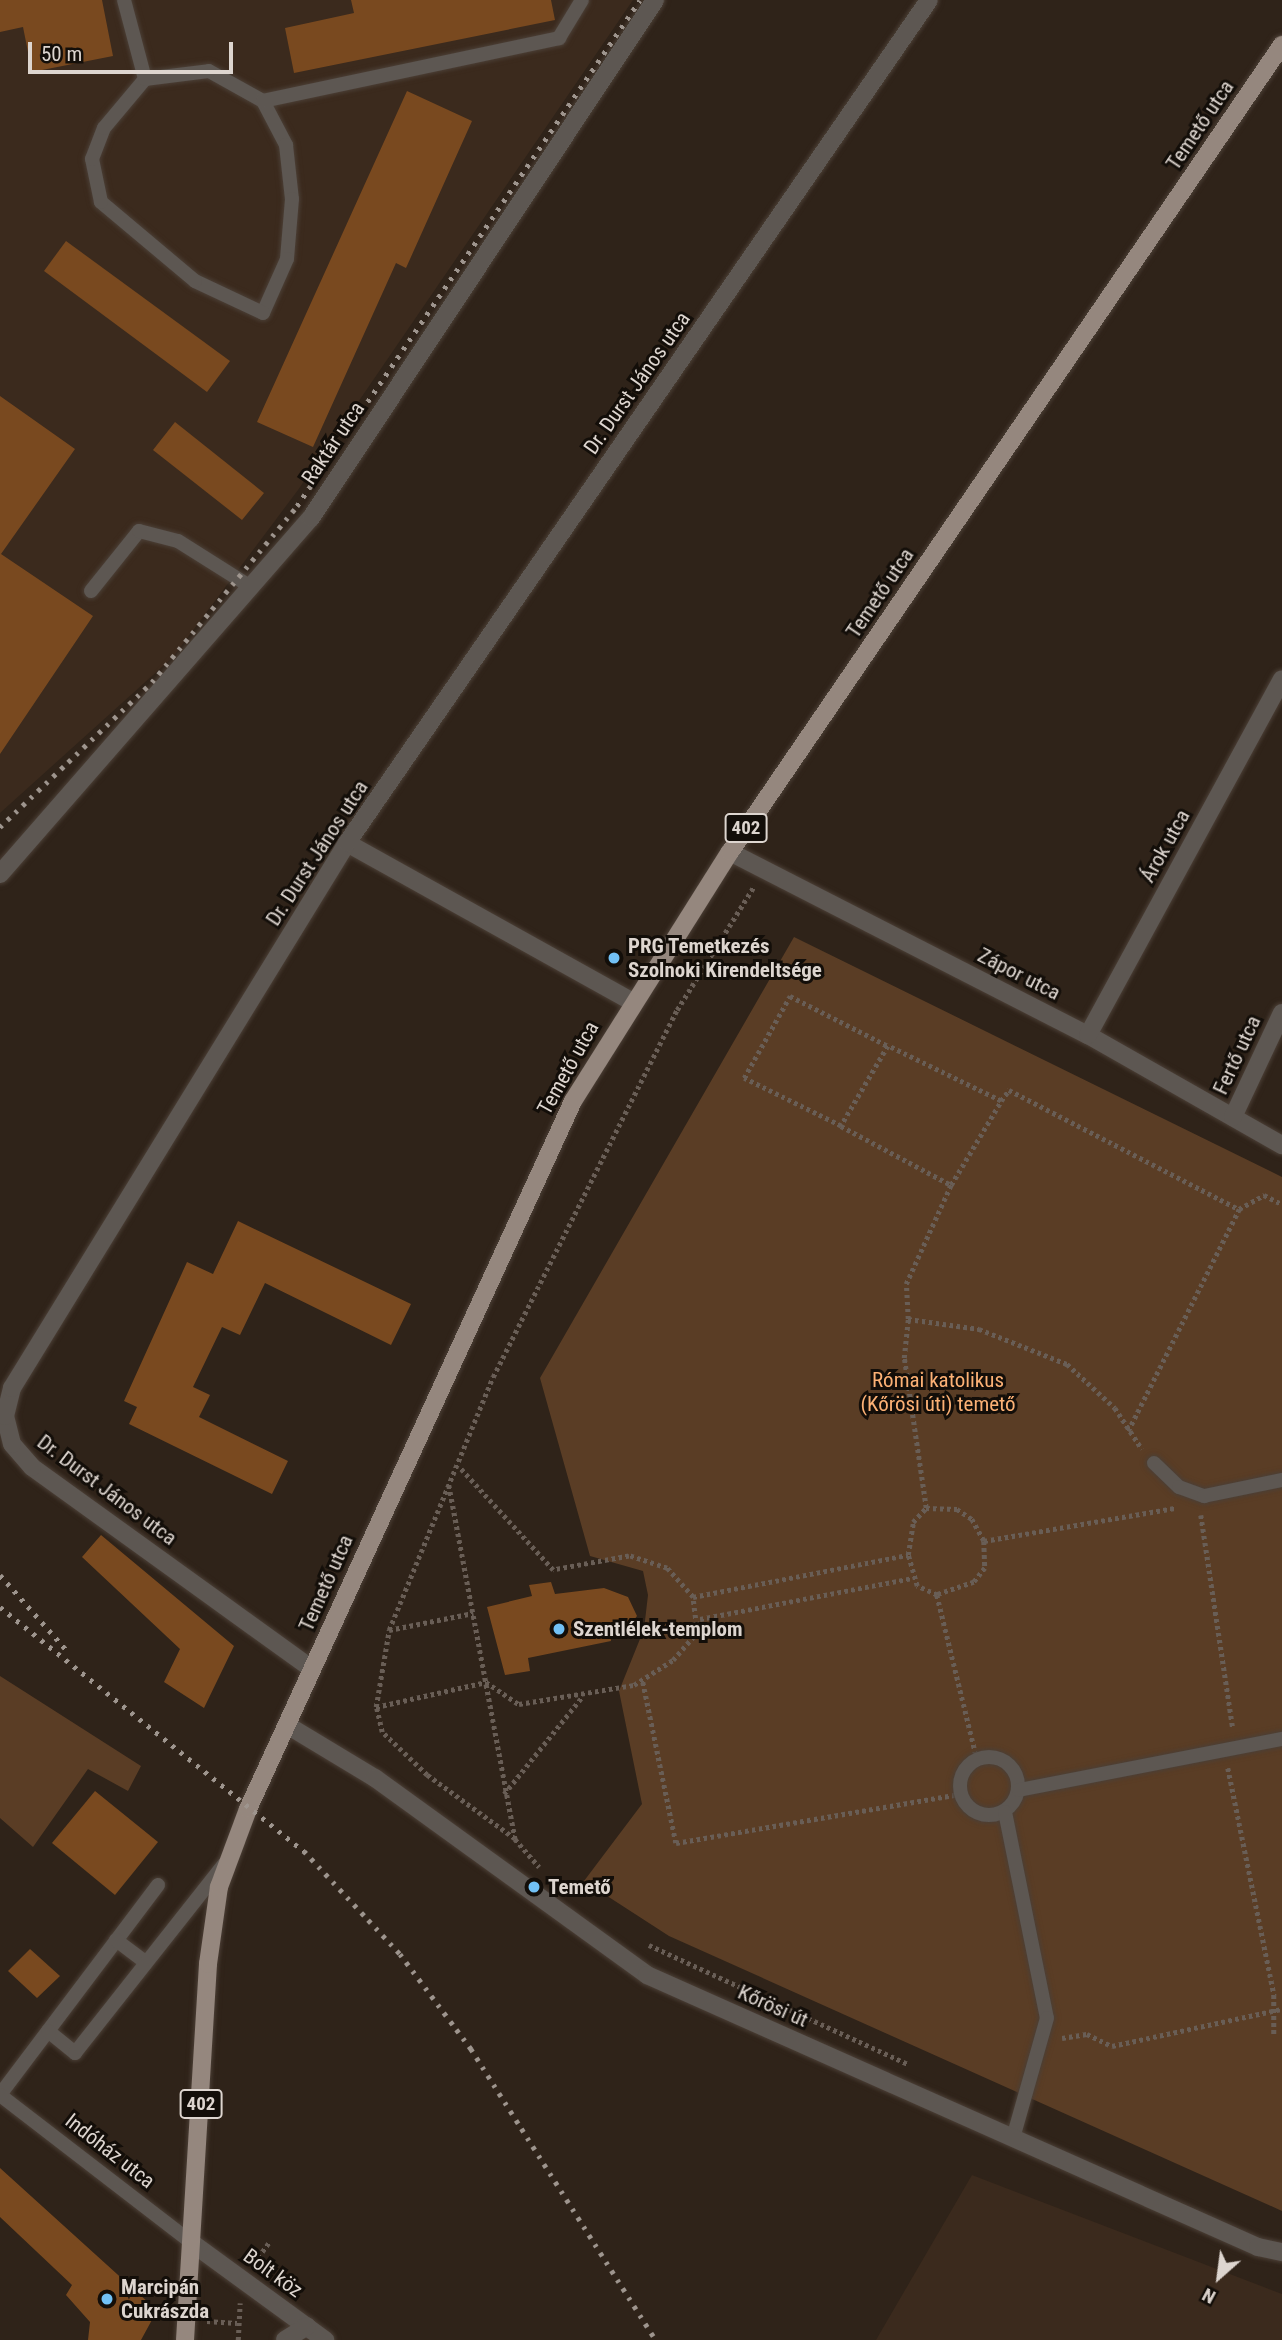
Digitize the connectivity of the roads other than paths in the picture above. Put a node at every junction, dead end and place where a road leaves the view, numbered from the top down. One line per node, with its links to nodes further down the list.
1 (124, 0): 6 (lane)
2 (582, 0): 7 (lane)
3 (655, 0): 8 (street, Raktár utca)
4 (929, 0): 11 (street, Dr. Durst János utca)
5 (1279, 56): 12 (main road, Temető utca / 402)
6 (145, 79): 7 (lane); 7 (lane)
7 (263, 101)
8 (251, 587): 9 (lane); 13 (street, Raktár utca)
9 (91, 591)
10 (1282, 679): 16 (street, Árok utca)
11 (347, 843): 14 (street); 21 (street, Dr. Durst János utca)
12 (730, 852): 14 (main road, Temető utca / 402); 16 (street, Zápor utca)
13 (0, 874)
14 (631, 1001): 21 (main road, Temető utca / 402)
15 (1282, 1013): 17 (street, Fertő utca)
16 (1088, 1035): 17 (street, Zápor utca)
17 (1234, 1117): 18 (street, Zápor utca)
18 (1282, 1145)
19 (1154, 1463): 20 (lane)
20 (1282, 1480)
21 (312, 1669): 22 (main road, Temető utca / 402)
22 (287, 1725): 26 (main road, Temető utca / 402); 32 (street, Kőrösi út)
23 (1282, 1739): 24 (lane)
24 (1019, 1790): 25 (lane); 25 (lane)
25 (1005, 1811): 32 (lane)
26 (228, 1858): 29 (lane); 33 (main road, Temető utca / 402)
27 (158, 1885): 28 (lane)
28 (116, 1940): 29 (lane); 30 (lane)
29 (145, 1962): 30 (lane)
30 (48, 2031): 31 (lane)
31 (0, 2095): 33 (lane, Indóház utca)
32 (1013, 2138): 34 (street, Kőrösi út)
33 (192, 2244): 35 (street, Bolt köz); 36 (main road, 402)
34 (1282, 2252)
35 (307, 2326): 37 (street); 38 (street, Bolt köz)
36 (185, 2340)
37 (285, 2340)
38 (325, 2340)

